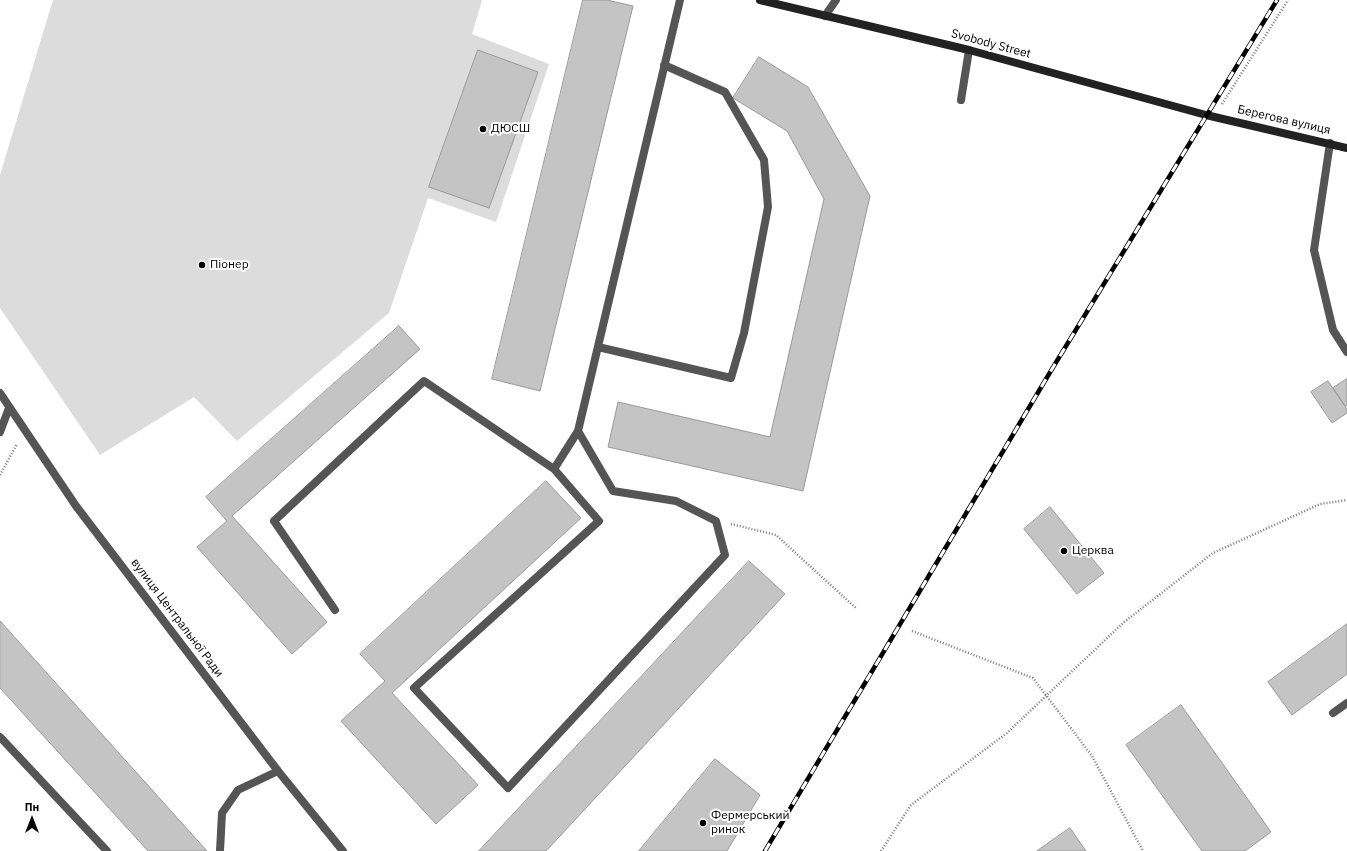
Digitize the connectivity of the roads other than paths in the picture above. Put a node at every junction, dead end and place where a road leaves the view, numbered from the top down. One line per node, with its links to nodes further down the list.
1 (680, 0): 6 (street)
2 (760, 0): 4 (main road, Svobody Street)
3 (836, 0): 4 (street)
4 (825, 16): 5 (main road, Svobody Street)
5 (969, 50): 7 (street); 8 (main road, Svobody Street)
6 (664, 66): 11 (street); 11 (street)
7 (961, 100)
8 (1214, 116): 9 (main road, Берегова вулиця)
9 (1330, 143): 10 (main road, Берегова вулиця); 12 (street)
10 (1347, 148)
11 (598, 347): 15 (street)
12 (1347, 352)
13 (0, 393): 14 (street, вулиця Центральної Ради)
14 (9, 408): 16 (street); 22 (street, вулиця Центральної Ради)
15 (578, 431): 17 (street); 17 (street)
16 (0, 432)
17 (554, 469): 18 (street)
18 (335, 610)
19 (1347, 703): 20 (street)
20 (1332, 714)
21 (0, 737): 23 (street)
22 (278, 771): 24 (street); 25 (street, вулиця Центральної Ради)
23 (107, 851)
24 (220, 851)
25 (344, 851)

